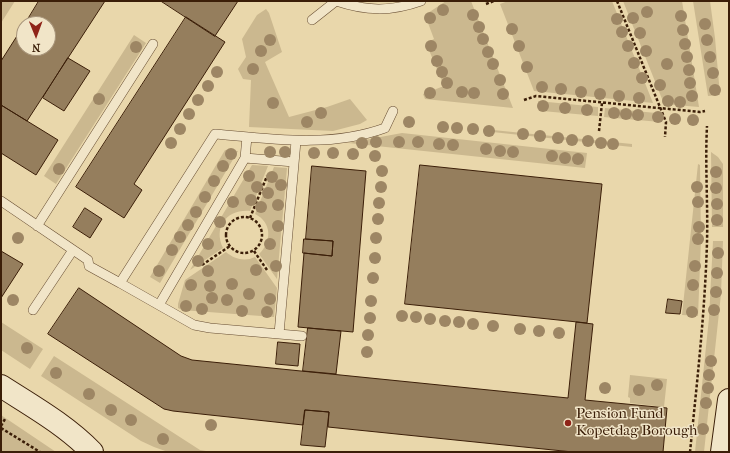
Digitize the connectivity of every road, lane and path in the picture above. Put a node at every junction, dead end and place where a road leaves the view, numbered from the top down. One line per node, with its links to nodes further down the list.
1 (420, 1): 5 (lane)
2 (494, 1): 4 (path)
3 (618, 1): 9 (path)
4 (486, 4)
5 (312, 20)
6 (154, 44): 22 (lane)
7 (524, 100): 8 (path)
8 (602, 103): 9 (path); 13 (path)
9 (660, 108): 11 (path); 15 (path)
10 (393, 110): 16 (lane)
11 (705, 111)
12 (707, 126): 35 (path)
13 (599, 131)
14 (247, 137): 16 (lane); 17 (lane); 24 (lane)
15 (665, 137)
16 (296, 141): 19 (lane)
17 (245, 158): 18 (lane); 25 (lane)
18 (271, 160): 19 (lane); 21 (path)
19 (294, 162): 27 (lane)
20 (1, 201): 22 (lane)
21 (250, 218): 21 (path)
22 (37, 226): 23 (lane)
23 (73, 250): 24 (lane); 26 (lane)
24 (120, 283): 25 (lane)
25 (159, 305): 27 (lane)
26 (33, 310)
27 (279, 334): 28 (lane)
28 (302, 336)
29 (1, 386): 34 (street)
30 (729, 400): 36 (street)
31 (5, 419): 32 (path)
32 (1, 427): 33 (path)
33 (40, 452)
34 (92, 452)
35 (690, 452)
36 (722, 452)

